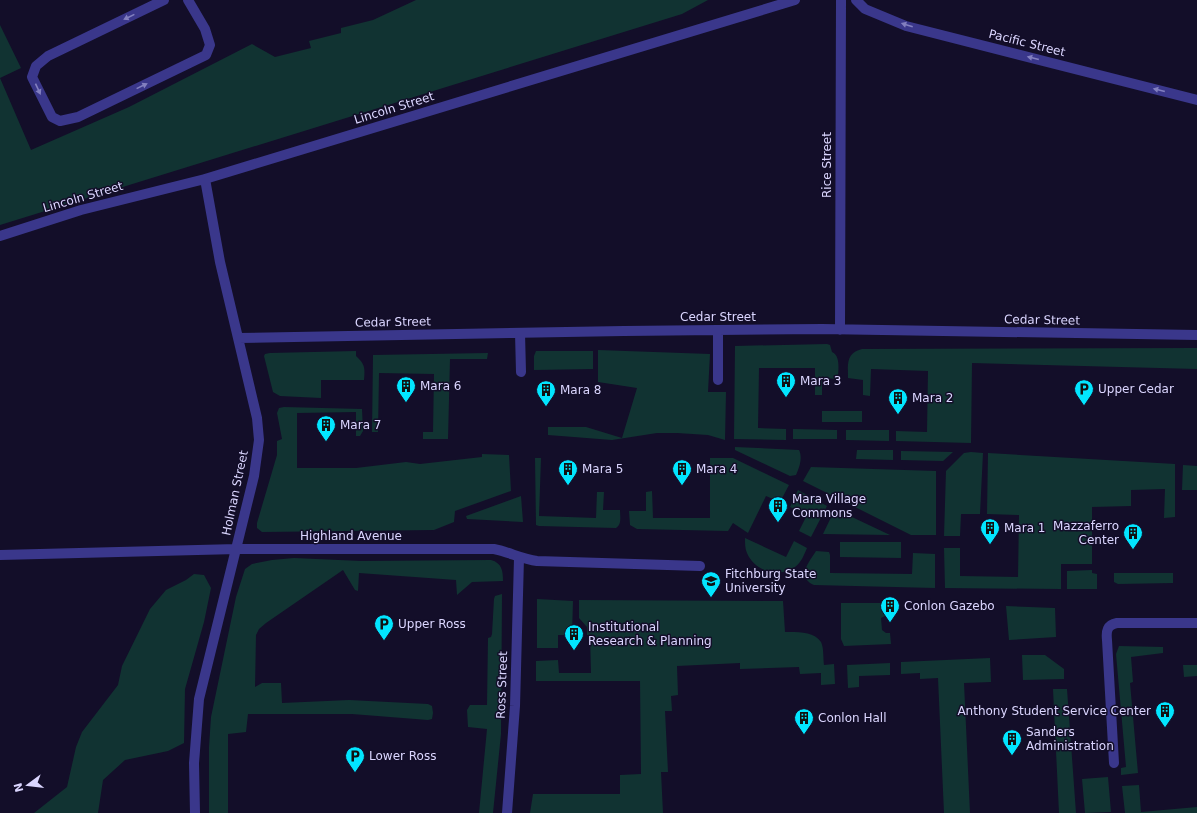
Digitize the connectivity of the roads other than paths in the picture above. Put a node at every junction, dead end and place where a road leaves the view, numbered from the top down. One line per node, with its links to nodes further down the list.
1 (164, 0): 2 (street, one-way to 2)
2 (188, 0)
3 (794, 0): 7 (street, Lincoln Street)
4 (841, 0): 10 (street, Rice Street)
5 (856, 0): 6 (street, Pacific Street, one-way to 5)
6 (1197, 100)
7 (205, 179): 8 (street, Lincoln Street); 13 (street, Holman Street)
8 (0, 236)
9 (718, 330): 10 (street, Cedar Street); 11 (street, Cedar Street); 15 (street)
10 (840, 330): 12 (street, Cedar Street)
11 (520, 333): 13 (street, Cedar Street); 14 (street)
12 (1197, 335)
13 (238, 338): 16 (street, Holman Street)
14 (521, 372)
15 (718, 380)
16 (237, 549): 17 (street, Highland Avenue); 18 (street, Highland Avenue); 22 (street, Holman Street)
17 (0, 555)
18 (519, 558): 19 (street, Highland Avenue); 23 (street, Ross Street)
19 (700, 566)
20 (1197, 623): 21 (street)
21 (1114, 763)
22 (195, 813)
23 (507, 813)

